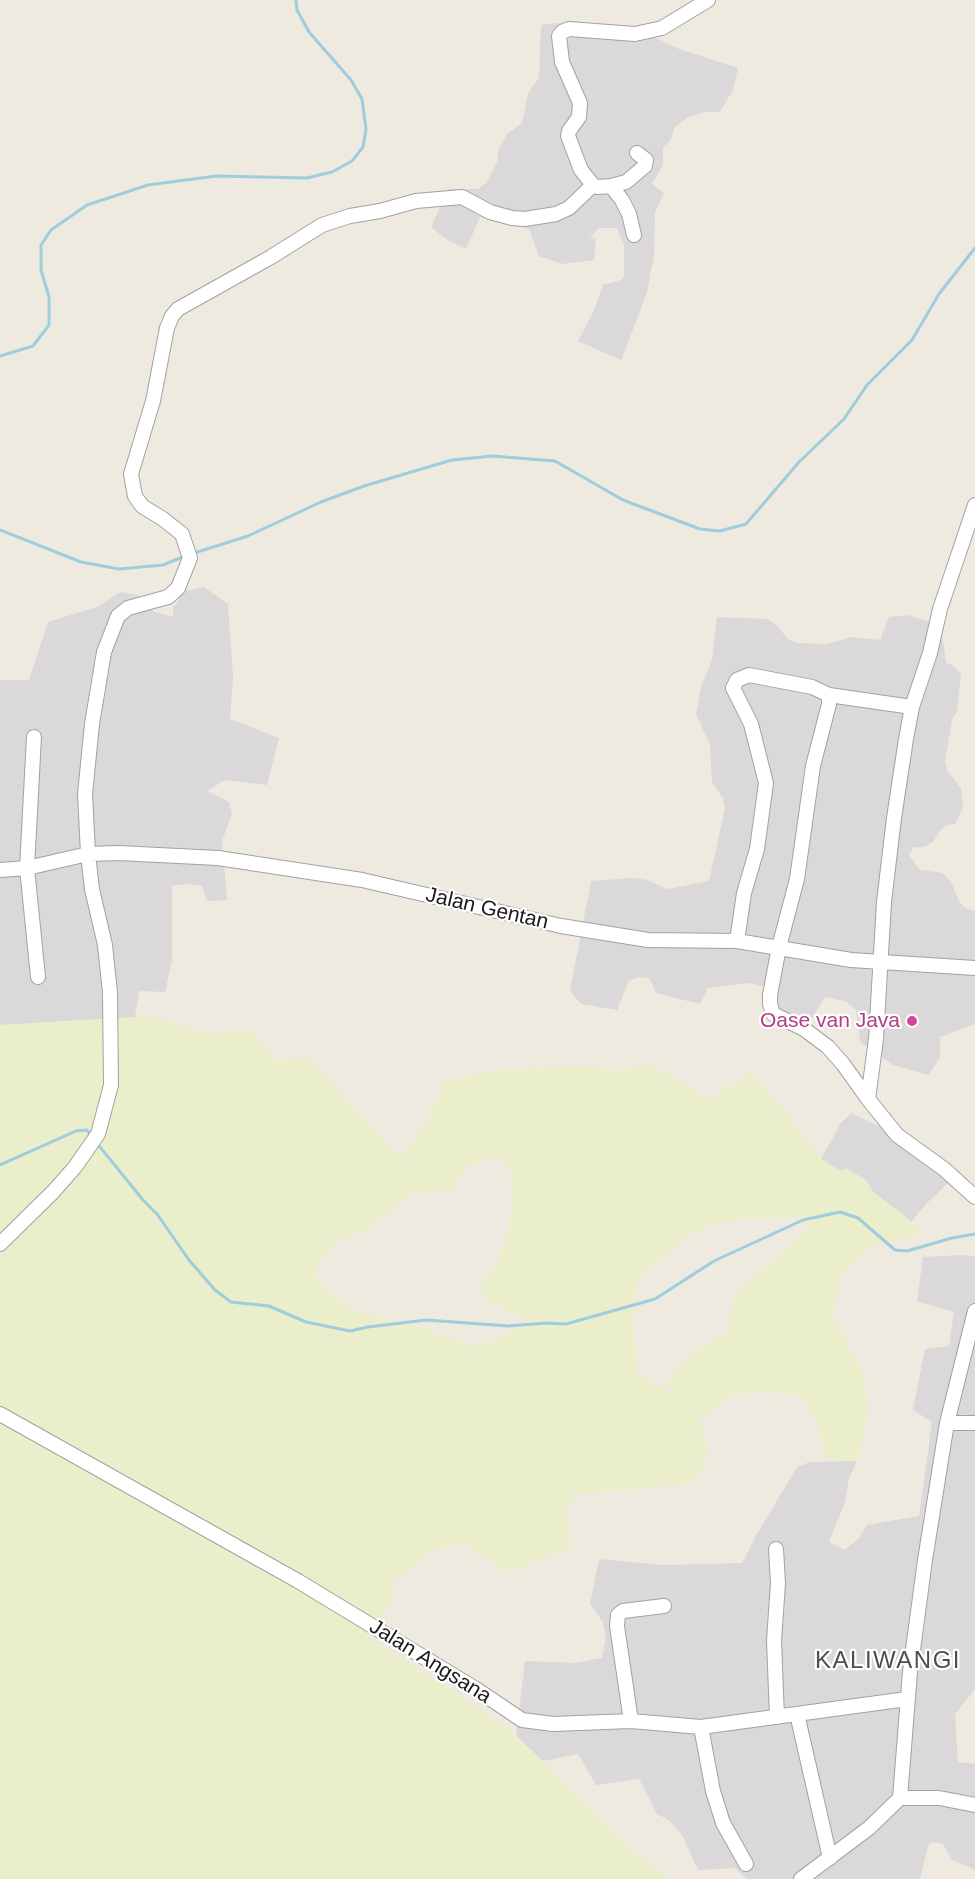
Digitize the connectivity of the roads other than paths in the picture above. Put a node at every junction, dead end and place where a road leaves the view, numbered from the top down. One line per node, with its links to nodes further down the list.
1 (708, 0): 3 (street)
2 (637, 153): 4 (street)
3 (593, 185): 4 (street); 10 (street)
4 (611, 186): 5 (street)
5 (634, 235)
6 (975, 505): 8 (street)
7 (829, 695): 8 (street); 13 (street); 14 (street)
8 (912, 707): 15 (street)
9 (34, 737): 11 (street)
10 (88, 854): 11 (street, Jalan Gentan); 13 (street, Jalan Gentan); 20 (street)
11 (27, 868): 12 (street, Jalan Gentan); 17 (street)
12 (0, 870)
13 (737, 941): 14 (street, Jalan Gentan)
14 (779, 947): 15 (street, Jalan Gentan); 18 (street)
15 (880, 963): 16 (street, Jalan Gentan); 18 (street)
16 (975, 968)
17 (38, 976)
18 (868, 1099): 19 (street)
19 (975, 1197)
20 (0, 1244)
21 (975, 1311): 23 (street)
22 (0, 1414): 30 (street, Jalan Angsana)
23 (947, 1423): 24 (street); 27 (street)
24 (975, 1423)
25 (776, 1549): 29 (street)
26 (664, 1606): 30 (street)
27 (907, 1699): 28 (street, Jalan Angsana); 32 (street)
28 (797, 1714): 29 (street, Jalan Angsana); 34 (street)
29 (777, 1717): 31 (street, Jalan Angsana)
30 (631, 1721): 31 (street, Jalan Angsana)
31 (700, 1727): 35 (street)
32 (900, 1798): 33 (street); 34 (street)
33 (975, 1805)
34 (830, 1858): 36 (street)
35 (746, 1864)
36 (801, 1879)

